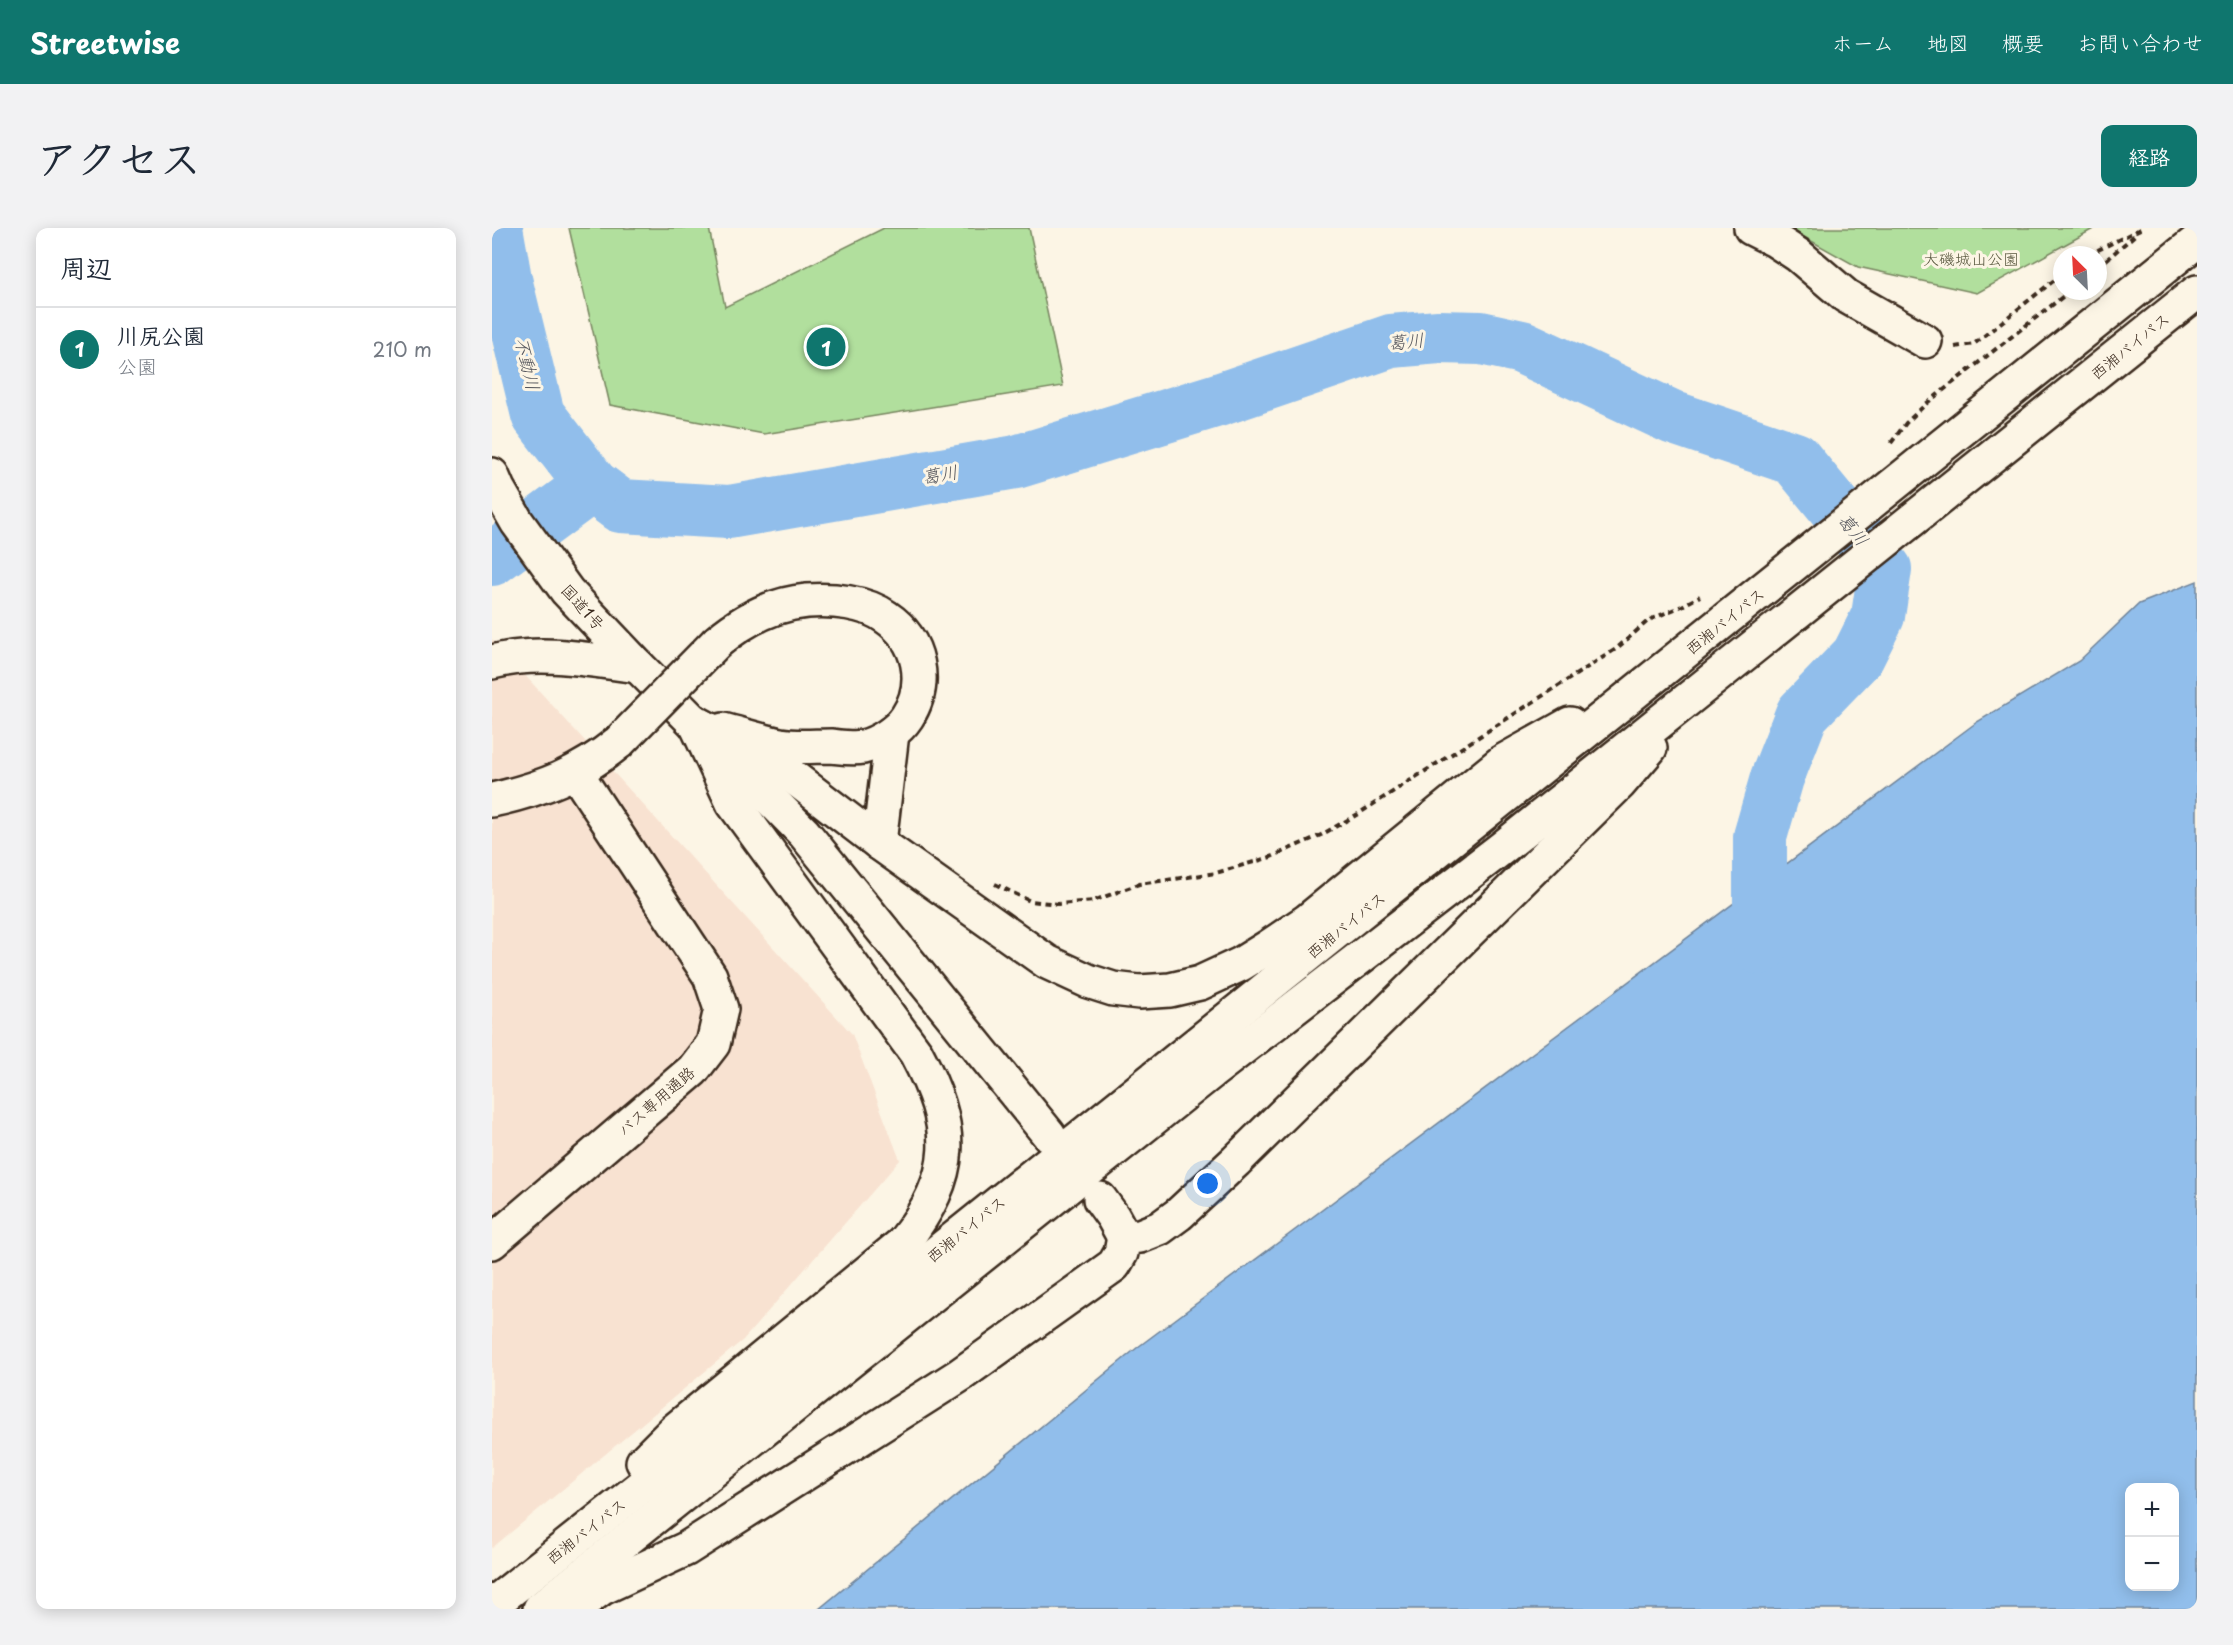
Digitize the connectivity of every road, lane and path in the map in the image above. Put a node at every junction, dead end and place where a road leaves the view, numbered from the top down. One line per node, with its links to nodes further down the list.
1 (1751, 228): 9 (main road)
2 (2141, 229): 4 (path); 5 (path)
3 (2197, 241): 15 (main road, 西湘バイパス)
4 (2106, 246)
5 (2107, 259)
6 (2053, 281): 9 (path)
7 (2197, 292): 16 (main road, 西湘バイパス)
8 (2059, 300): 10 (path)
9 (1925, 341)
10 (1906, 423)
11 (494, 486): 14 (main road, 国道1号)
12 (1682, 606): 22 (path)
13 (492, 662): 14 (main road)
14 (638, 666): 17 (main road, 国道1号)
15 (1662, 671): 21 (main road); 27 (main road, 西湘バイパス)
16 (1702, 688): 25 (main road); 28 (main road, 西湘バイパス)
17 (695, 722): 18 (main road); 21 (main road); 23 (main road, 国道1号); 27 (main road)
18 (892, 733): 19 (main road, bridge); 21 (main road)
19 (576, 772): 20 (main road); 26 (main road, バス専用通路)
20 (492, 800)
21 (879, 843)
22 (993, 882)
23 (1048, 1135)
24 (1100, 1199): 25 (main road)
25 (1124, 1237): 29 (main road)
26 (492, 1242)
27 (502, 1597)
28 (540, 1609)
29 (573, 1609)

